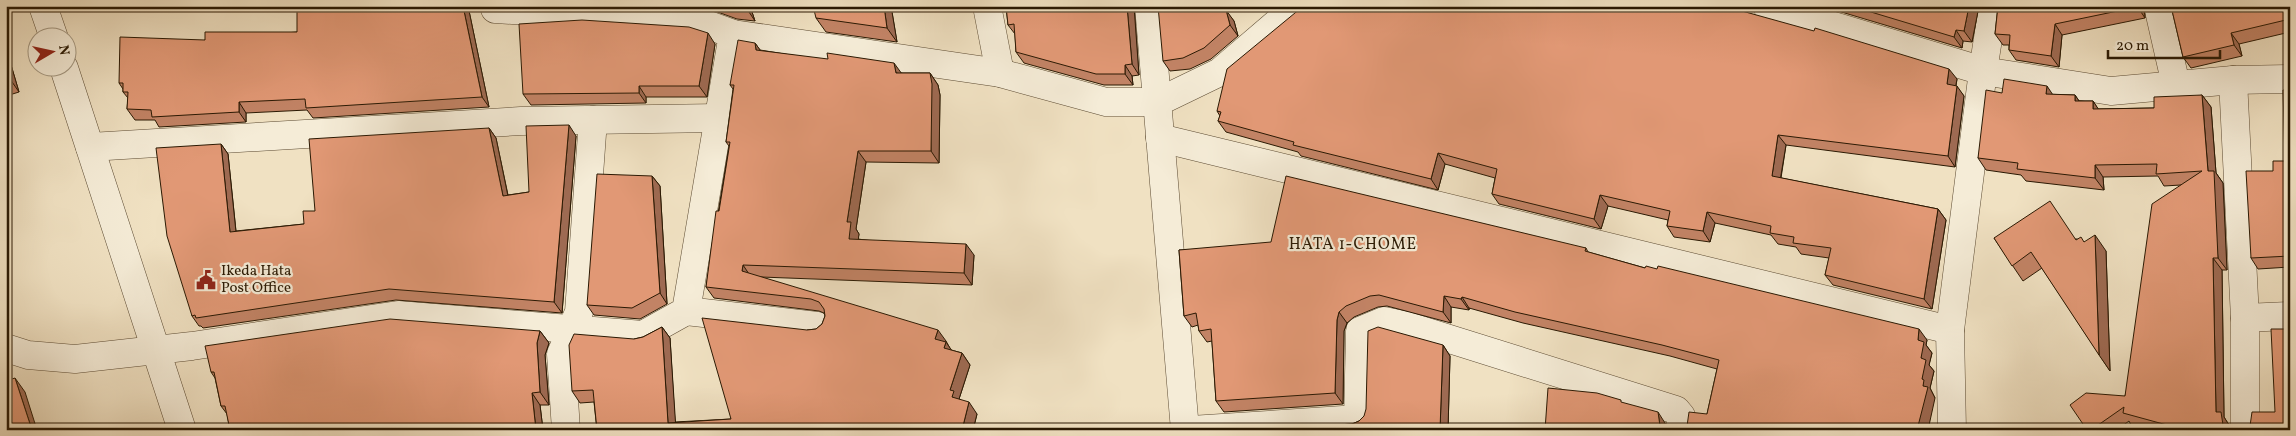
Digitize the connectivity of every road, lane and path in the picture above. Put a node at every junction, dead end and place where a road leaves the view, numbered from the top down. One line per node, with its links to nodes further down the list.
1 (44, 6): 9 (street)
2 (495, 6): 10 (street)
3 (987, 6): 12 (street)
4 (1148, 6): 17 (street)
5 (1297, 6): 17 (street)
6 (1767, 6): 11 (street)
7 (1993, 6): 11 (street)
8 (2158, 6): 16 (street)
9 (51, 28)
10 (733, 34): 12 (street); 18 (street)
11 (1982, 71): 16 (street); 27 (street)
12 (1000, 73): 17 (street)
13 (67, 78): 21 (street)
14 (2290, 79): 15 (street)
15 (2233, 80): 16 (street); 24 (street)
16 (2176, 85)
17 (1158, 102): 20 (street)
18 (718, 118): 19 (street); 22 (street)
19 (593, 120): 21 (street); 26 (street)
20 (1160, 138): 27 (street); 32 (street)
21 (90, 147): 29 (street)
22 (686, 311): 25 (street); 26 (street)
23 (2290, 316): 24 (street)
24 (2245, 318): 36 (street)
25 (817, 326)
26 (570, 328): 29 (street); 31 (street)
27 (1950, 330): 35 (street)
28 (6, 348): 29 (street)
29 (157, 350): 30 (street)
30 (182, 430)
31 (566, 430)
32 (1185, 430)
33 (1192, 430): 34 (street)
34 (1681, 430)
35 (1952, 430)
36 (2245, 430)

